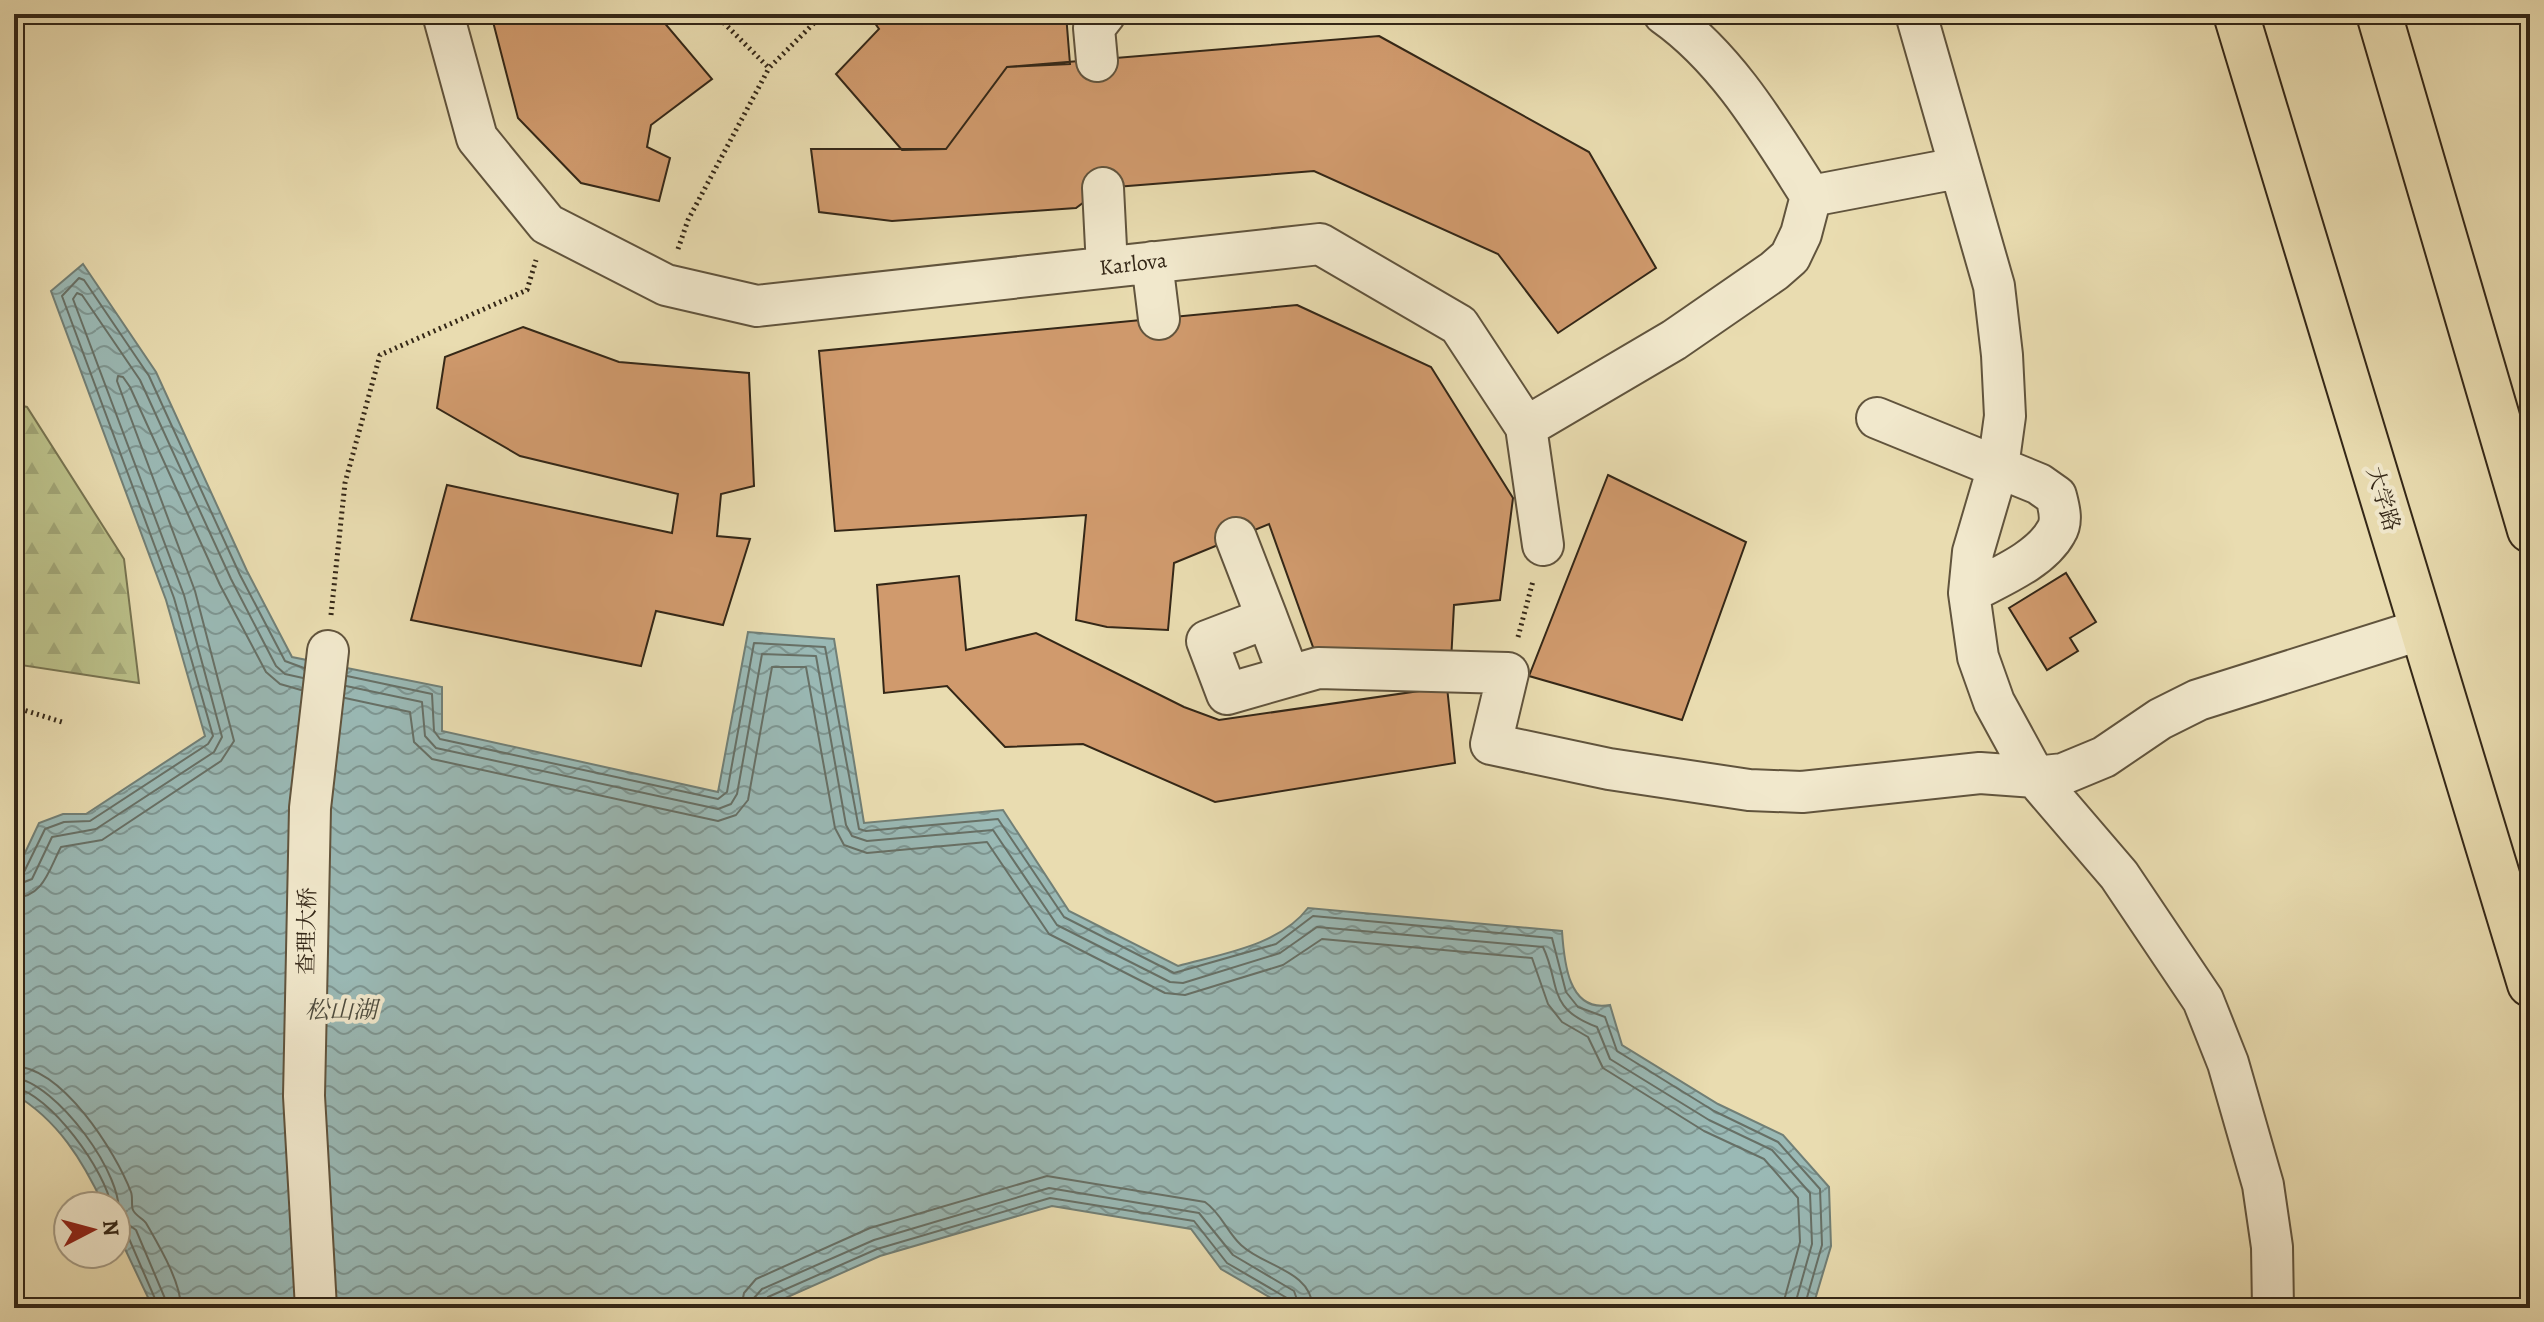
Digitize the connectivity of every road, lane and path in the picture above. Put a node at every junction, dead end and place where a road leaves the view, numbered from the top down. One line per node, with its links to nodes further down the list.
1 (443, 14): 15 (street)
2 (823, 14): 10 (path)
3 (1105, 14): 9 (street)
4 (1664, 14): 13 (street)
5 (1916, 14): 11 (street)
6 (2236, 14): 28 (main road, 大学路)
7 (2379, 14): 21 (main road)
8 (717, 15): 10 (path)
9 (1097, 61)
10 (769, 68): 14 (path)
11 (1958, 168): 13 (street); 22 (street)
12 (1103, 188): 17 (street)
13 (1811, 196): 20 (street)
14 (688, 220)
15 (547, 224): 17 (street, Karlova); 29 (path)
16 (1152, 262): 17 (street, Karlova); 18 (street); 20 (street, Karlova)
17 (1107, 267)
18 (1159, 319)
19 (1877, 418): 22 (street)
20 (1526, 427): 25 (street)
21 (2521, 460): 23 (main road)
22 (1998, 467): 26 (street); 26 (street)
23 (2530, 530)
24 (1236, 538): 27 (street)
25 (1543, 545): 30 (path)
26 (1969, 593): 34 (street)
27 (1267, 618): 31 (street); 31 (street)
28 (2423, 629): 34 (street); 35 (main road, 大学路)
29 (328, 651): 36 (street, 查理大桥)
30 (1508, 673): 31 (street); 34 (street)
31 (1289, 676)
32 (14, 707): 33 (path)
33 (62, 722)
34 (2035, 777): 37 (street)
35 (2530, 984)
36 (316, 1308)
37 (2273, 1308)

